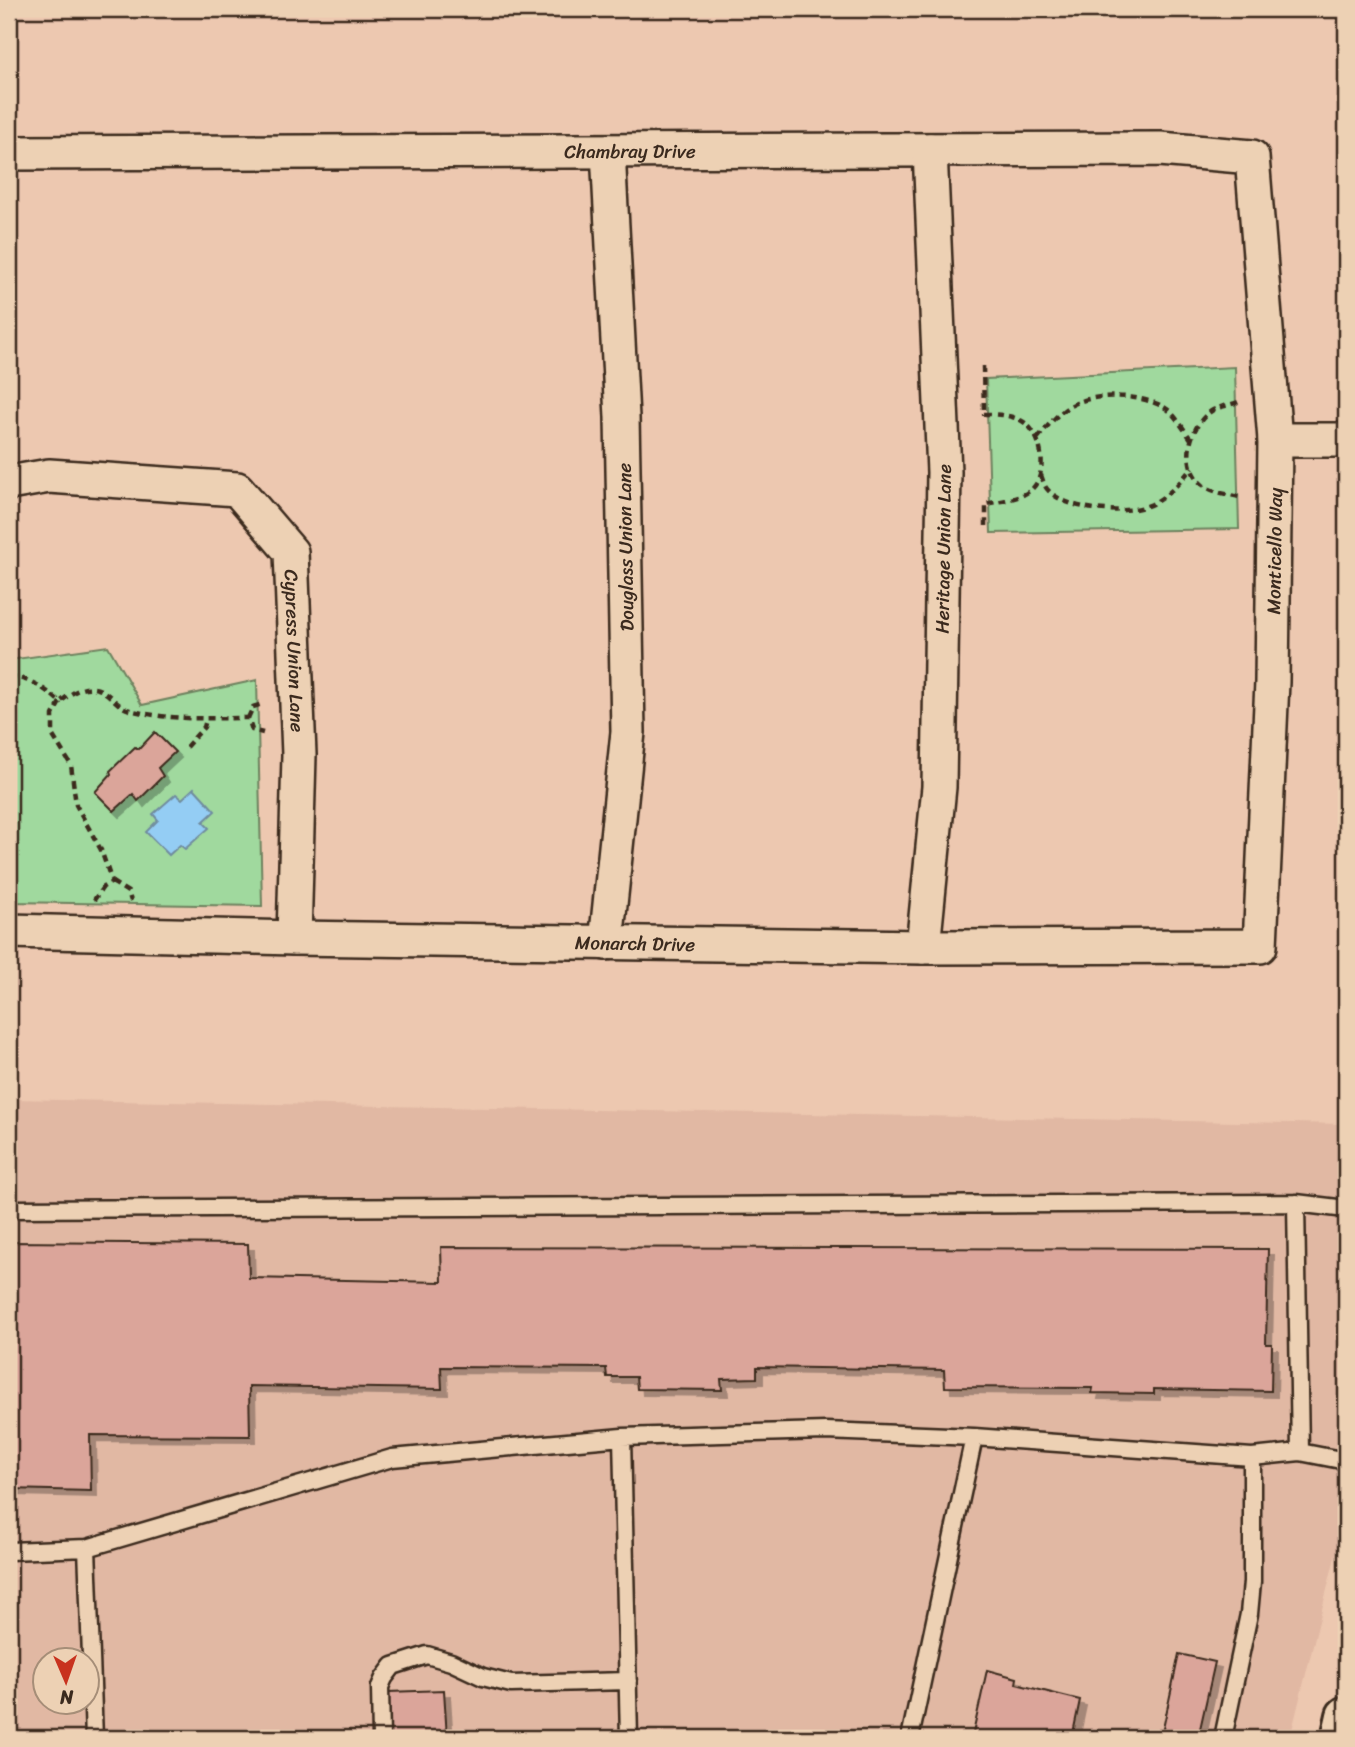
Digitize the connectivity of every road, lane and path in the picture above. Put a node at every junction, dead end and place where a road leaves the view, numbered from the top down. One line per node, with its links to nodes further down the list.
1 (930, 150): 2 (street, Chambray Drive); 4 (street, Chambray Drive); 30 (street, Heritage Union Lane)
2 (608, 151): 3 (street, Chambray Drive); 28 (street, Douglass Union Lane)
3 (9, 153)
4 (1252, 157): 9 (street, Monticello Way)
5 (983, 366): 7 (path)
6 (1238, 392): 8 (path)
7 (1037, 439): 8 (path); 12 (path)
8 (1191, 440): 11 (path)
9 (1275, 440): 10 (street); 29 (street, Monticello Way)
10 (1346, 440)
11 (1192, 466): 12 (path); 14 (path)
12 (1040, 473): 15 (path)
13 (9, 483): 27 (street, Cypress Union Lane)
14 (1243, 498)
15 (986, 526)
16 (9, 677): 17 (path)
17 (60, 702): 20 (path); 23 (path)
18 (267, 703): 19 (path)
19 (248, 718): 20 (path); 21 (path)
20 (206, 720): 22 (path)
21 (267, 734)
22 (186, 747)
23 (112, 882): 24 (path); 25 (path)
24 (94, 908)
25 (132, 909)
26 (9, 931): 27 (street, Monarch Drive)
27 (294, 938): 28 (street, Monarch Drive)
28 (606, 943): 30 (street, Monarch Drive)
29 (1261, 946): 30 (street, Monarch Drive)
30 (923, 947)
31 (1296, 1203): 32 (lane); 33 (lane); 36 (lane)
32 (9, 1209)
33 (1346, 1209)
34 (622, 1437): 35 (lane); 39 (lane); 41 (lane)
35 (974, 1437): 37 (lane); 46 (lane)
36 (1300, 1452): 37 (lane); 38 (lane)
37 (1252, 1457): 47 (lane)
38 (1346, 1461)
39 (87, 1548): 40 (lane); 43 (lane)
40 (9, 1551)
41 (628, 1681): 44 (lane); 45 (lane)
42 (1346, 1716): 48 (main road)
43 (94, 1738)
44 (381, 1738)
45 (629, 1738)
46 (910, 1738)
47 (1223, 1738)
48 (1341, 1738)

